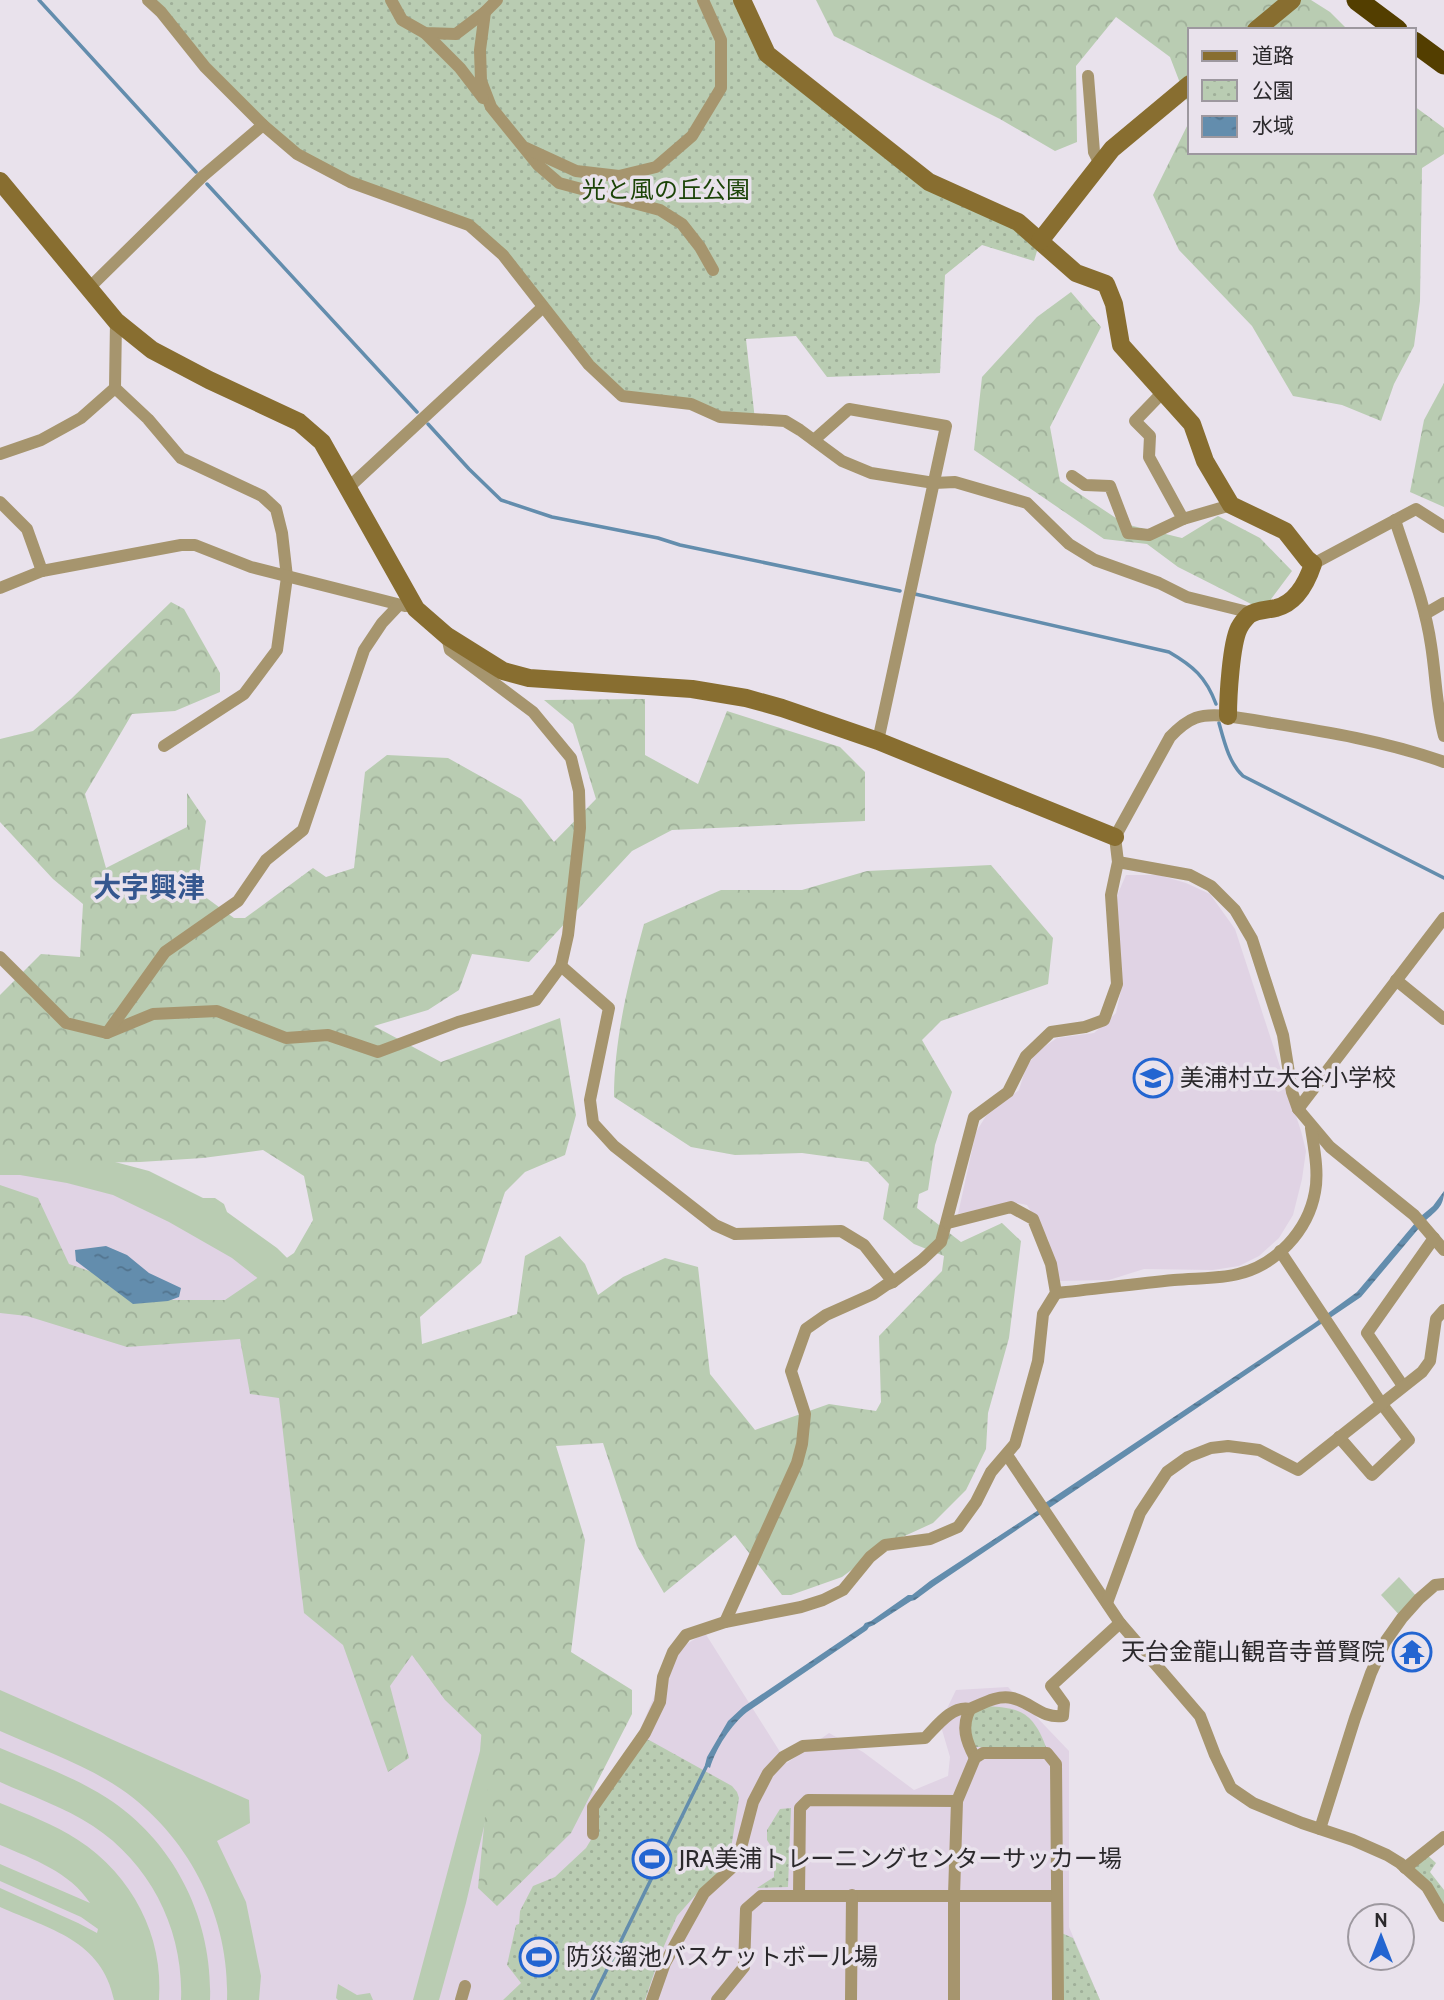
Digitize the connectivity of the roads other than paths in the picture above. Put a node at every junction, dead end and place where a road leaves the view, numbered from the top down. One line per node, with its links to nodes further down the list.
1 (148, 0): 17 (street)
2 (391, 0): 11 (street)
3 (497, 0): 8 (street)
4 (704, 0): 18 (street)
5 (742, 0): 21 (street)
6 (1292, 0): 9 (street)
7 (1357, 0): 10 (highway)
8 (485, 12): 11 (street); 16 (street)
9 (1258, 28)
10 (1394, 28)
11 (425, 33): 16 (street)
12 (1416, 43): 13 (highway)
13 (1444, 64)
14 (1088, 76): 19 (street)
15 (1188, 86): 19 (street)
16 (491, 107): 18 (street)
17 (263, 125): 23 (street); 24 (street)
18 (523, 146): 22 (street)
19 (1100, 164): 21 (street)
20 (0, 181): 23 (street)
21 (1040, 242): 27 (street)
22 (713, 270)
23 (89, 288): 25 (street)
24 (543, 307): 28 (street); 32 (street)
25 (116, 321): 26 (street); 32 (street)
26 (116, 388): 29 (street); 40 (street)
27 (1163, 392): 34 (street); 35 (street)
28 (814, 440): 31 (street); 31 (street)
29 (0, 454)
30 (1072, 476): 35 (street)
31 (934, 483): 44 (street); 49 (street)
32 (348, 488): 43 (street)
33 (0, 502): 39 (street)
34 (1231, 505): 35 (street); 38 (street)
35 (1184, 519)
36 (1395, 520): 37 (street); 38 (street); 45 (street)
37 (1444, 527)
38 (1313, 564): 44 (street)
39 (42, 571): 40 (street); 41 (street)
40 (288, 577): 43 (street); 50 (street)
41 (0, 588)
42 (1444, 603): 45 (street)
43 (407, 607): 46 (street); 59 (street)
44 (1252, 613): 47 (street)
45 (1424, 614): 48 (street)
46 (447, 636): 49 (street); 56 (street)
47 (1228, 716): 51 (street); 52 (street)
48 (1444, 736)
49 (878, 741): 52 (street)
50 (164, 746)
51 (1444, 762)
52 (1115, 837): 53 (street)
53 (1118, 862): 60 (street); 62 (street)
54 (1444, 918): 57 (street)
55 (0, 957): 59 (street)
56 (561, 966): 59 (street); 66 (street)
57 (1396, 980): 58 (street); 60 (street)
58 (1444, 1019)
59 (107, 1033)
60 (1298, 1109): 61 (street)
61 (1311, 1127): 63 (street); 65 (street)
62 (948, 1223): 66 (street); 67 (street)
63 (1434, 1238): 64 (street); 69 (street)
64 (1444, 1250)
65 (1280, 1251): 67 (street); 70 (street)
66 (893, 1282): 75 (street)
67 (1056, 1293): 72 (street)
68 (1444, 1310): 69 (street)
69 (1403, 1386): 70 (street)
70 (1381, 1404): 71 (street); 71 (street)
71 (1339, 1437): 74 (street)
72 (1007, 1455): 74 (street); 75 (street)
73 (1444, 1584): 80 (street)
74 (1107, 1603): 76 (street)
75 (725, 1622): 81 (street)
76 (1120, 1623): 77 (street); 80 (street)
77 (970, 1709): 78 (street); 91 (street)
78 (975, 1758): 79 (street); 87 (street)
79 (957, 1801): 84 (street); 86 (street)
80 (1321, 1829): 83 (street)
81 (593, 1835)
82 (1444, 1837): 83 (street)
83 (1405, 1868): 88 (street)
84 (799, 1895): 85 (street); 92 (street)
85 (852, 1895): 86 (street); 93 (street)
86 (954, 1895): 87 (street); 94 (street)
87 (1057, 1896): 95 (street)
88 (1444, 1916)
89 (464, 1986): 90 (street)
90 (461, 2000)
91 (652, 2000)
92 (717, 2000)
93 (851, 2000)
94 (954, 2000)
95 (1058, 2000)

